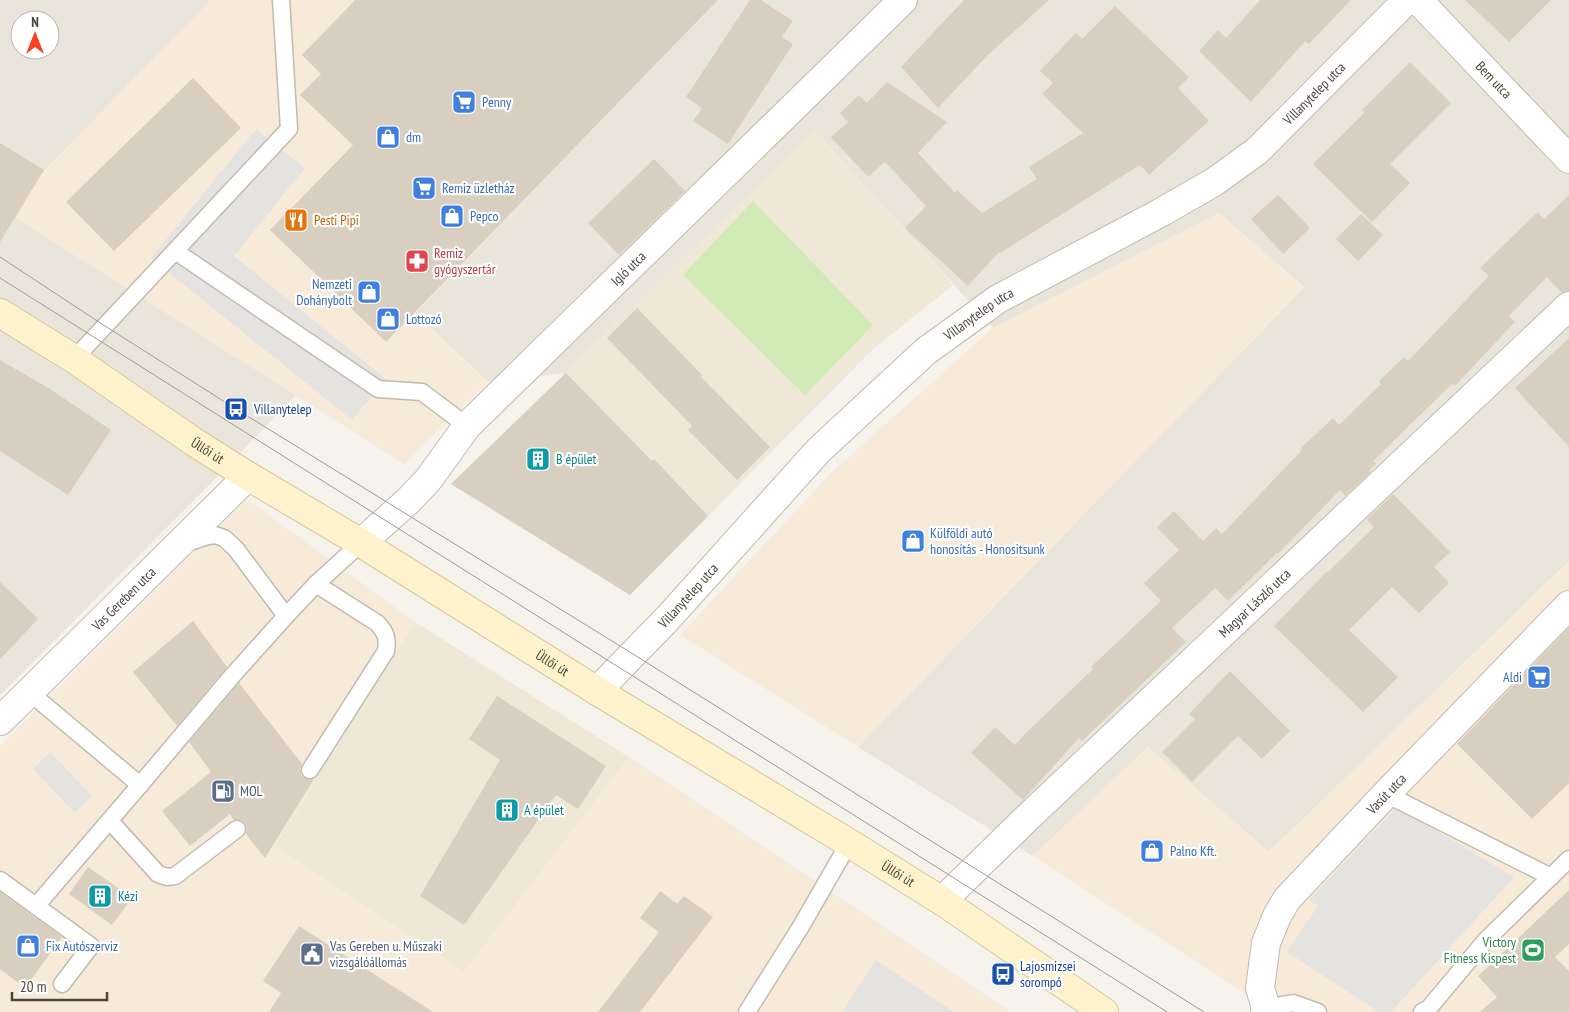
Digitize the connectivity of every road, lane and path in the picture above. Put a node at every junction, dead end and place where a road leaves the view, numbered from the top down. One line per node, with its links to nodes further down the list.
1 (281, 0): 6 (lane)
2 (903, 0): 10 (street, Igló utca)
3 (1407, 0): 17 (street, Villanytelep utca)
4 (1418, 0): 5 (street, Bem utca)
5 (1569, 158)
6 (176, 251): 9 (lane); 10 (lane)
7 (1569, 306): 29 (street, Magyar László utca)
8 (0, 313): 9 (main road, Üllői út)
9 (74, 359): 11 (main road, Üllői út)
10 (467, 426): 12 (street, Igló utca)
11 (248, 476): 12 (main road, Üllői út); 13 (street, Vas Gereben utca)
12 (361, 543): 14 (lane); 17 (main road, Üllői út)
13 (167, 554): 16 (lane); 18 (street, Vas Gereben utca)
14 (316, 584): 16 (lane); 20 (lane)
15 (1569, 604): 22 (street, Vasút utca)
16 (286, 616): 21 (lane)
17 (597, 691): 25 (main road, Üllői út)
18 (29, 692): 19 (street, Vas Gereben utca); 21 (lane)
19 (0, 721)
20 (310, 770)
21 (140, 785): 23 (lane)
22 (1386, 794): 27 (lane); 32 (street, Vasút utca)
23 (110, 820): 24 (lane); 30 (lane)
24 (237, 829)
25 (849, 843): 29 (main road, Üllői út); 34 (lane)
26 (1569, 859): 27 (lane)
27 (1551, 877): 33 (lane)
28 (0, 880): 30 (lane)
29 (942, 901): 35 (main road, Üllői út)
30 (36, 906): 31 (lane)
31 (62, 984)
32 (1266, 1010): 36 (lane)
33 (1426, 1010)
34 (747, 1012)
35 (1104, 1012)
36 (1318, 1012)

